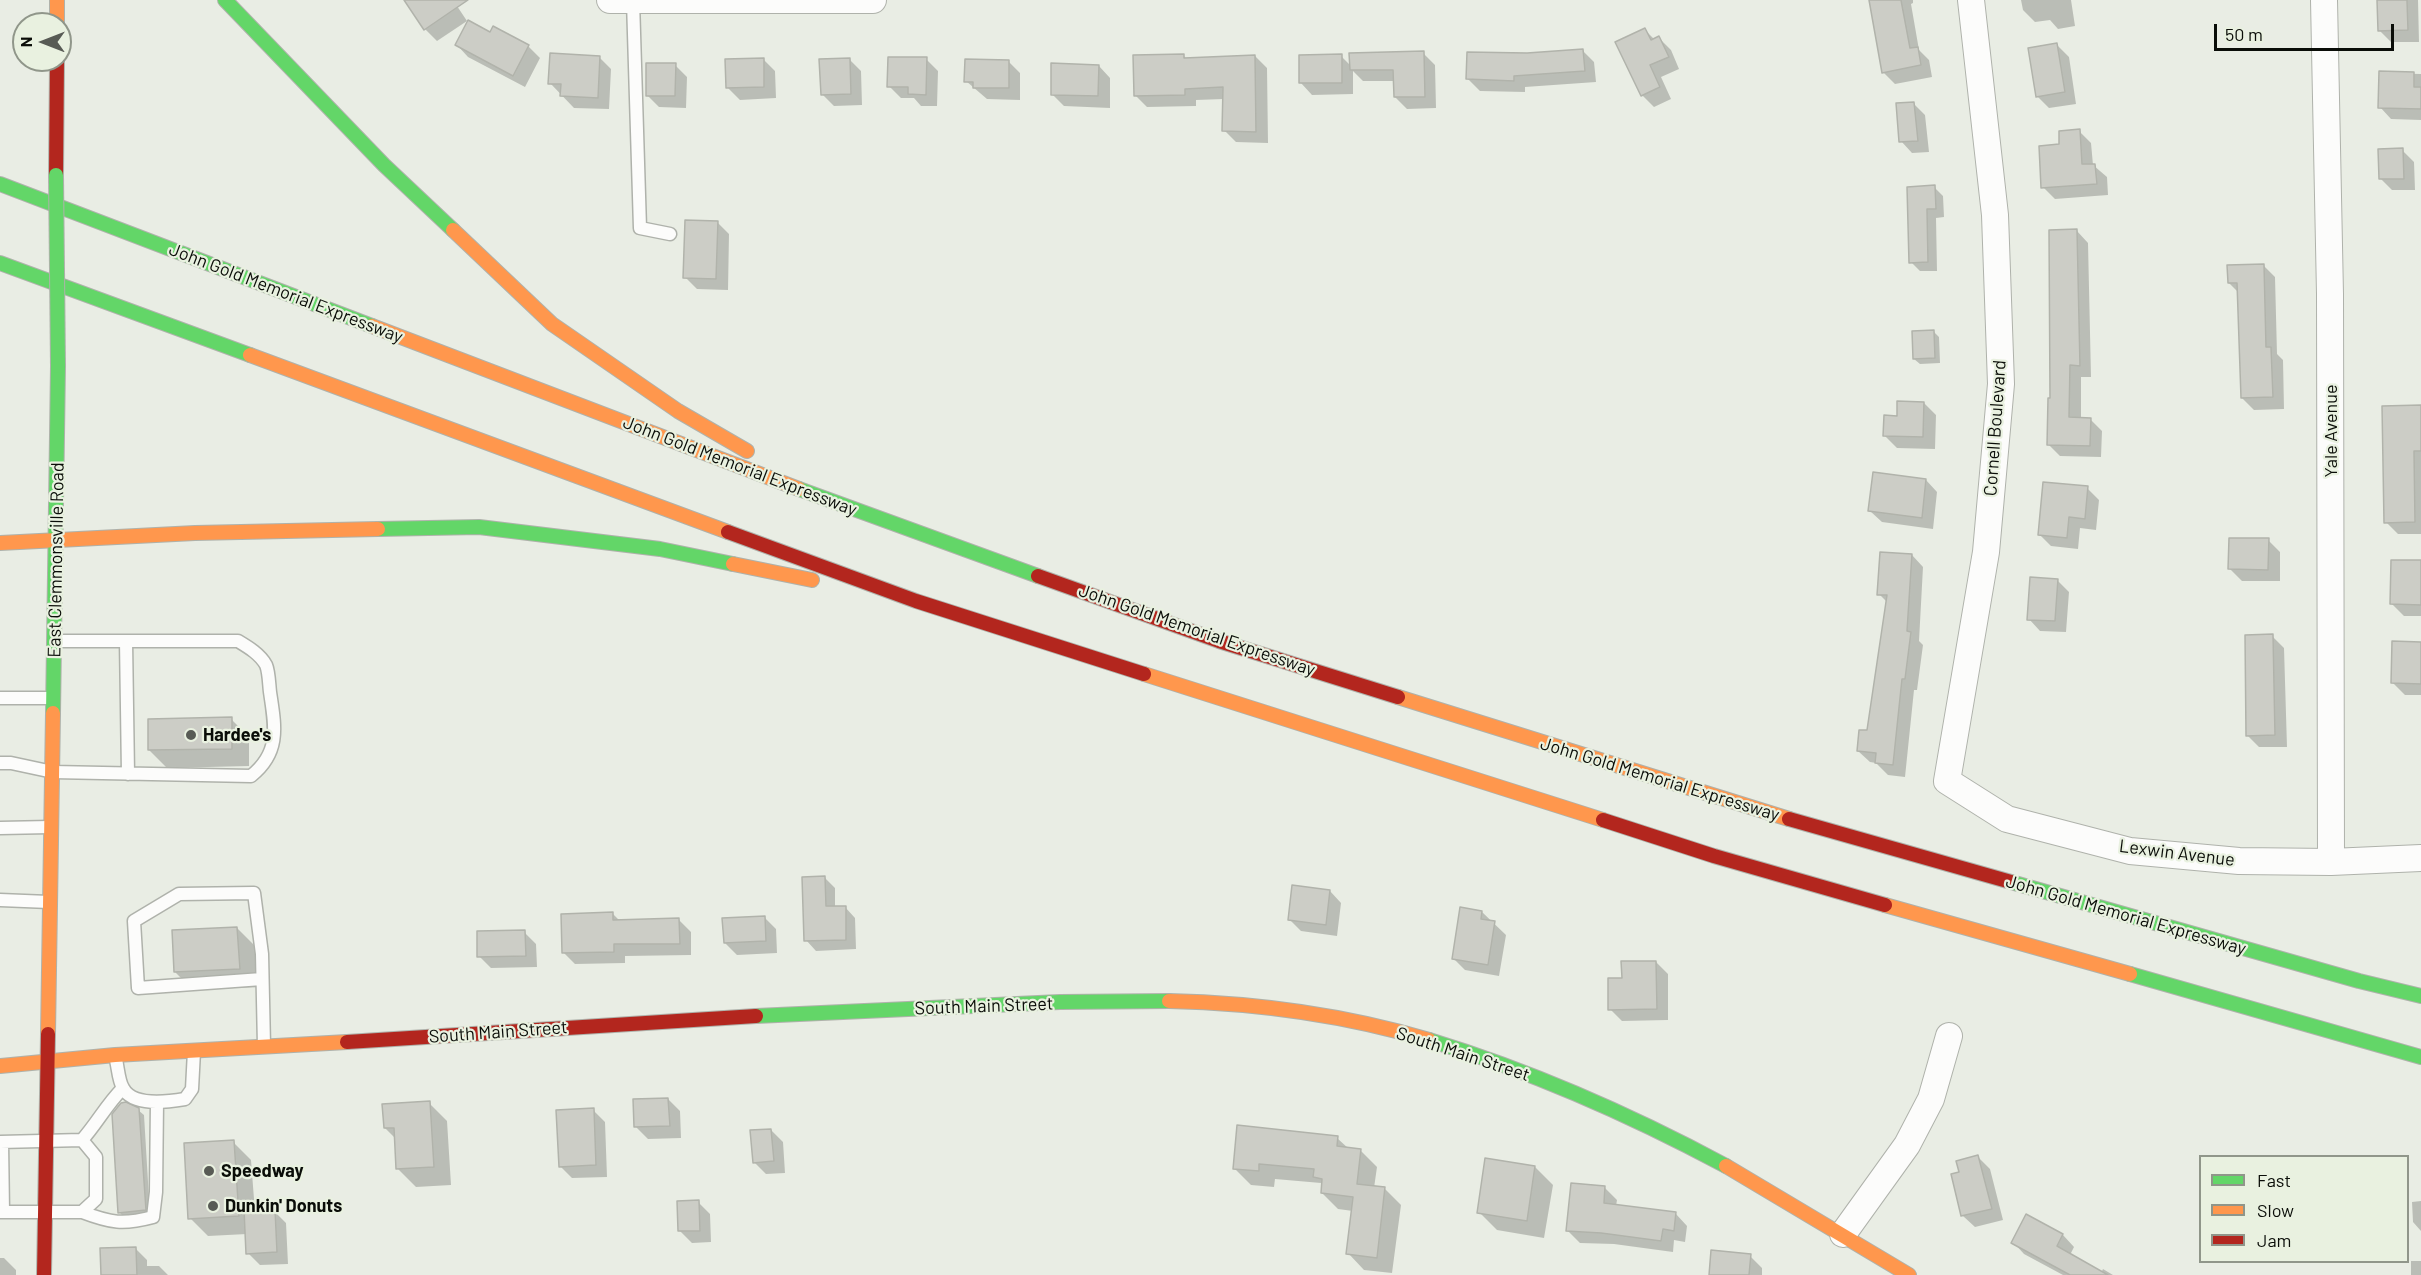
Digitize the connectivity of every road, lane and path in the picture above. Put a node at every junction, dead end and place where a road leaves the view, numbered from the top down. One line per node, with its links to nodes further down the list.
1 (225, 0): 11 (main road)
2 (610, 0): 6 (street)
3 (873, 0): 6 (street)
4 (1971, 0): 22 (street, Cornell Boulevard)
5 (2324, 0): 26 (street, Yale Avenue)
6 (633, 1): 9 (lane)
7 (57, 72): 12 (main road, East Clemmonsville Road, bridge)
8 (0, 184): 11 (main road, John Gold Memorial Expressway)
9 (670, 234)
10 (0, 263): 14 (main road)
11 (837, 503): 30 (main road, John Gold Memorial Expressway)
12 (56, 539): 13 (main road); 14 (main road); 15 (main road, East Clemmonsville Road)
13 (0, 543)
14 (916, 601): 35 (main road)
15 (55, 641): 16 (lane); 18 (main road, East Clemmonsville Road)
16 (126, 641): 21 (lane); 21 (lane)
17 (0, 698): 18 (lane)
18 (54, 698): 20 (main road, East Clemmonsville Road)
19 (0, 763): 20 (lane)
20 (53, 772): 21 (lane); 23 (main road, East Clemmonsville Road)
21 (128, 774)
22 (1947, 781): 26 (street, Lexwin Avenue)
23 (52, 827): 24 (lane); 28 (main road, East Clemmonsville Road)
24 (0, 828)
25 (2421, 858): 26 (street, Lexwin Avenue)
26 (2331, 862)
27 (0, 900): 28 (lane)
28 (49, 902): 36 (main road, East Clemmonsville Road)
29 (262, 979): 29 (lane); 32 (lane)
30 (2421, 996)
31 (1949, 1036): 46 (street)
32 (264, 1047): 33 (main road, South Main Street); 46 (main road, South Main Street)
33 (194, 1050): 34 (main road, South Main Street); 39 (lane)
34 (115, 1054): 36 (main road, South Main Street); 38 (lane)
35 (2421, 1057)
36 (48, 1060): 37 (main road, South Main Street); 40 (main road, East Clemmonsville Road)
37 (0, 1066)
38 (123, 1088): 39 (lane); 41 (lane)
39 (157, 1102): 44 (lane)
40 (47, 1140): 41 (lane); 42 (lane); 45 (main road, East Clemmonsville Road)
41 (82, 1140): 44 (lane)
42 (1, 1142): 43 (lane)
43 (1, 1212): 45 (lane)
44 (82, 1212): 45 (lane)
45 (45, 1213): 47 (main road, East Clemmonsville Road)
46 (1844, 1234): 48 (main road, South Main Street)
47 (44, 1275)
48 (1909, 1275)

